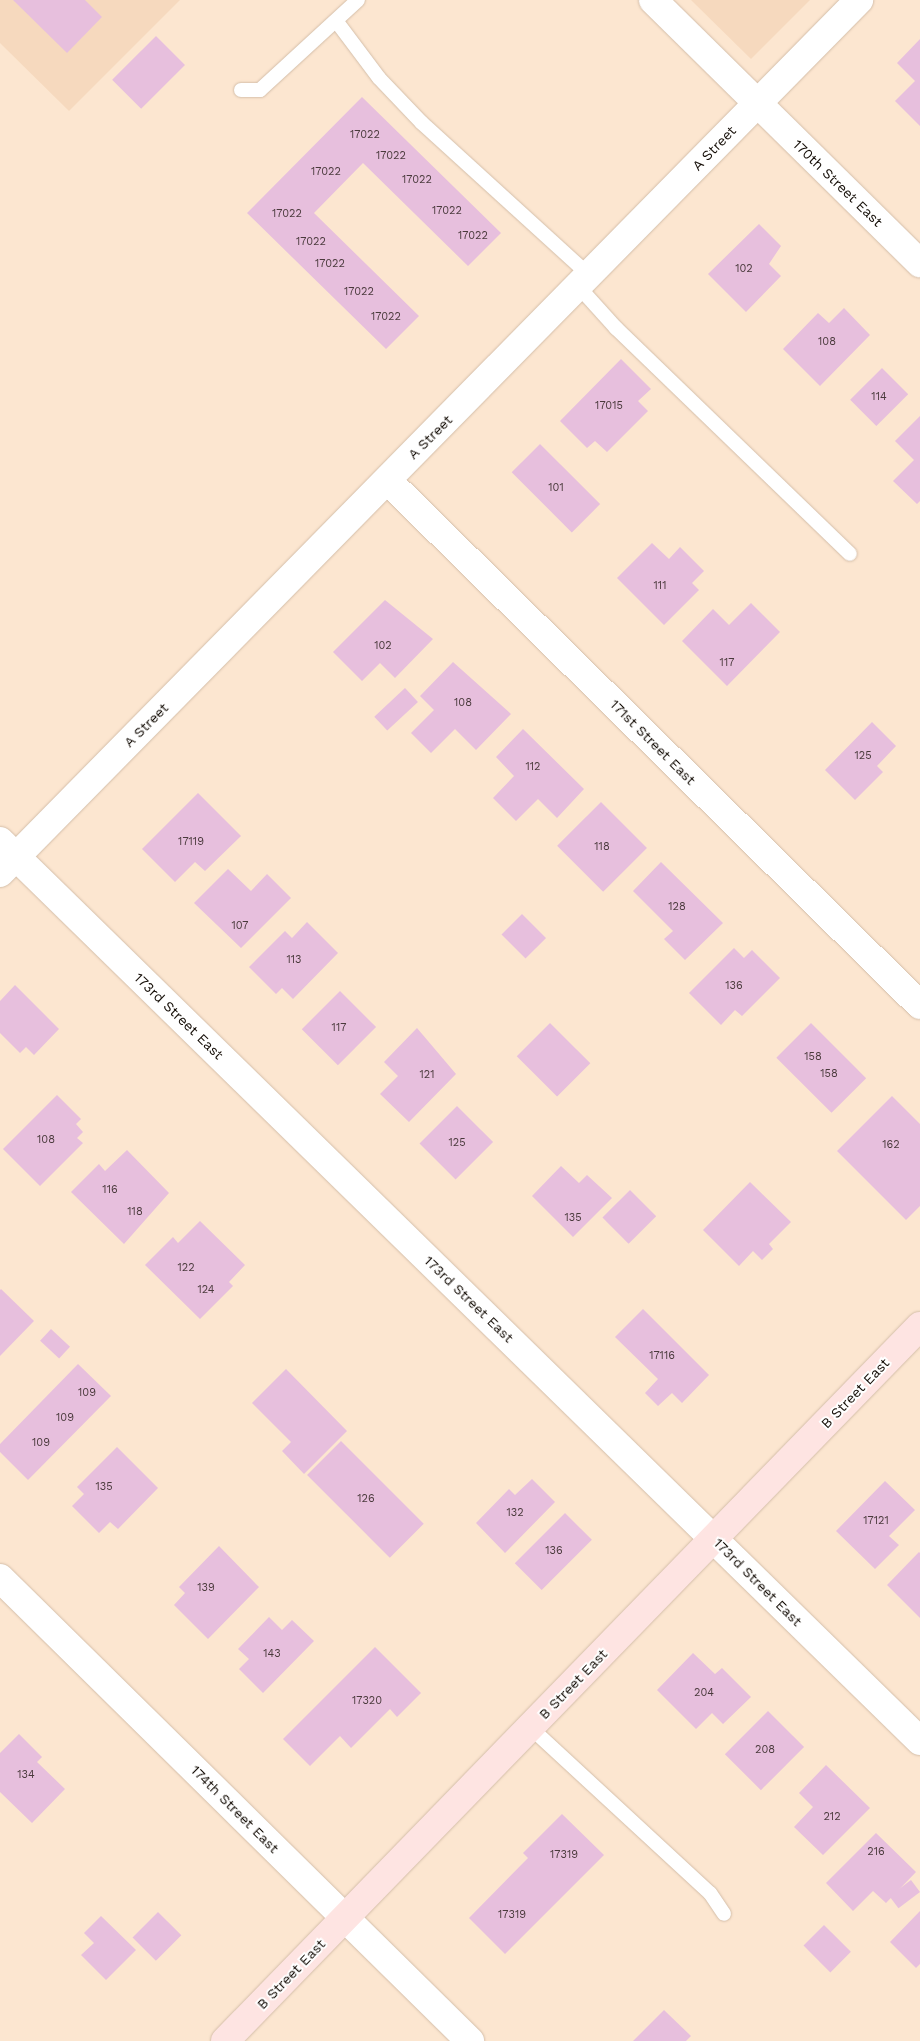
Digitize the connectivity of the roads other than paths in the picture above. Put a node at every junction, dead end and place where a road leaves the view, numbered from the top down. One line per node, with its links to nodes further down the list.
1 (358, 0): 4 (lane)
2 (653, 0): 6 (street, 170th Street East)
3 (859, 0): 6 (street, A Street)
4 (337, 22): 5 (lane); 8 (lane)
5 (241, 90)
6 (757, 104): 7 (street, 170th Street East); 8 (street, A Street)
7 (920, 263)
8 (583, 281): 9 (street, A Street); 10 (lane)
9 (387, 480): 11 (street, A Street); 12 (street, 171st Street East)
10 (850, 554)
11 (5, 857): 14 (street, 173rd Street East)
12 (920, 1005)
13 (920, 1326): 14 (street, B Street East)
14 (714, 1539): 16 (street, B Street East); 17 (street, 173rd Street East)
15 (0, 1578): 19 (street, 174th Street East)
16 (531, 1728): 18 (lane); 19 (street, B Street East)
17 (920, 1742)
18 (724, 1914)
19 (345, 1918): 20 (street, B Street East); 21 (street, 174th Street East)
20 (225, 2041)
21 (470, 2041)

